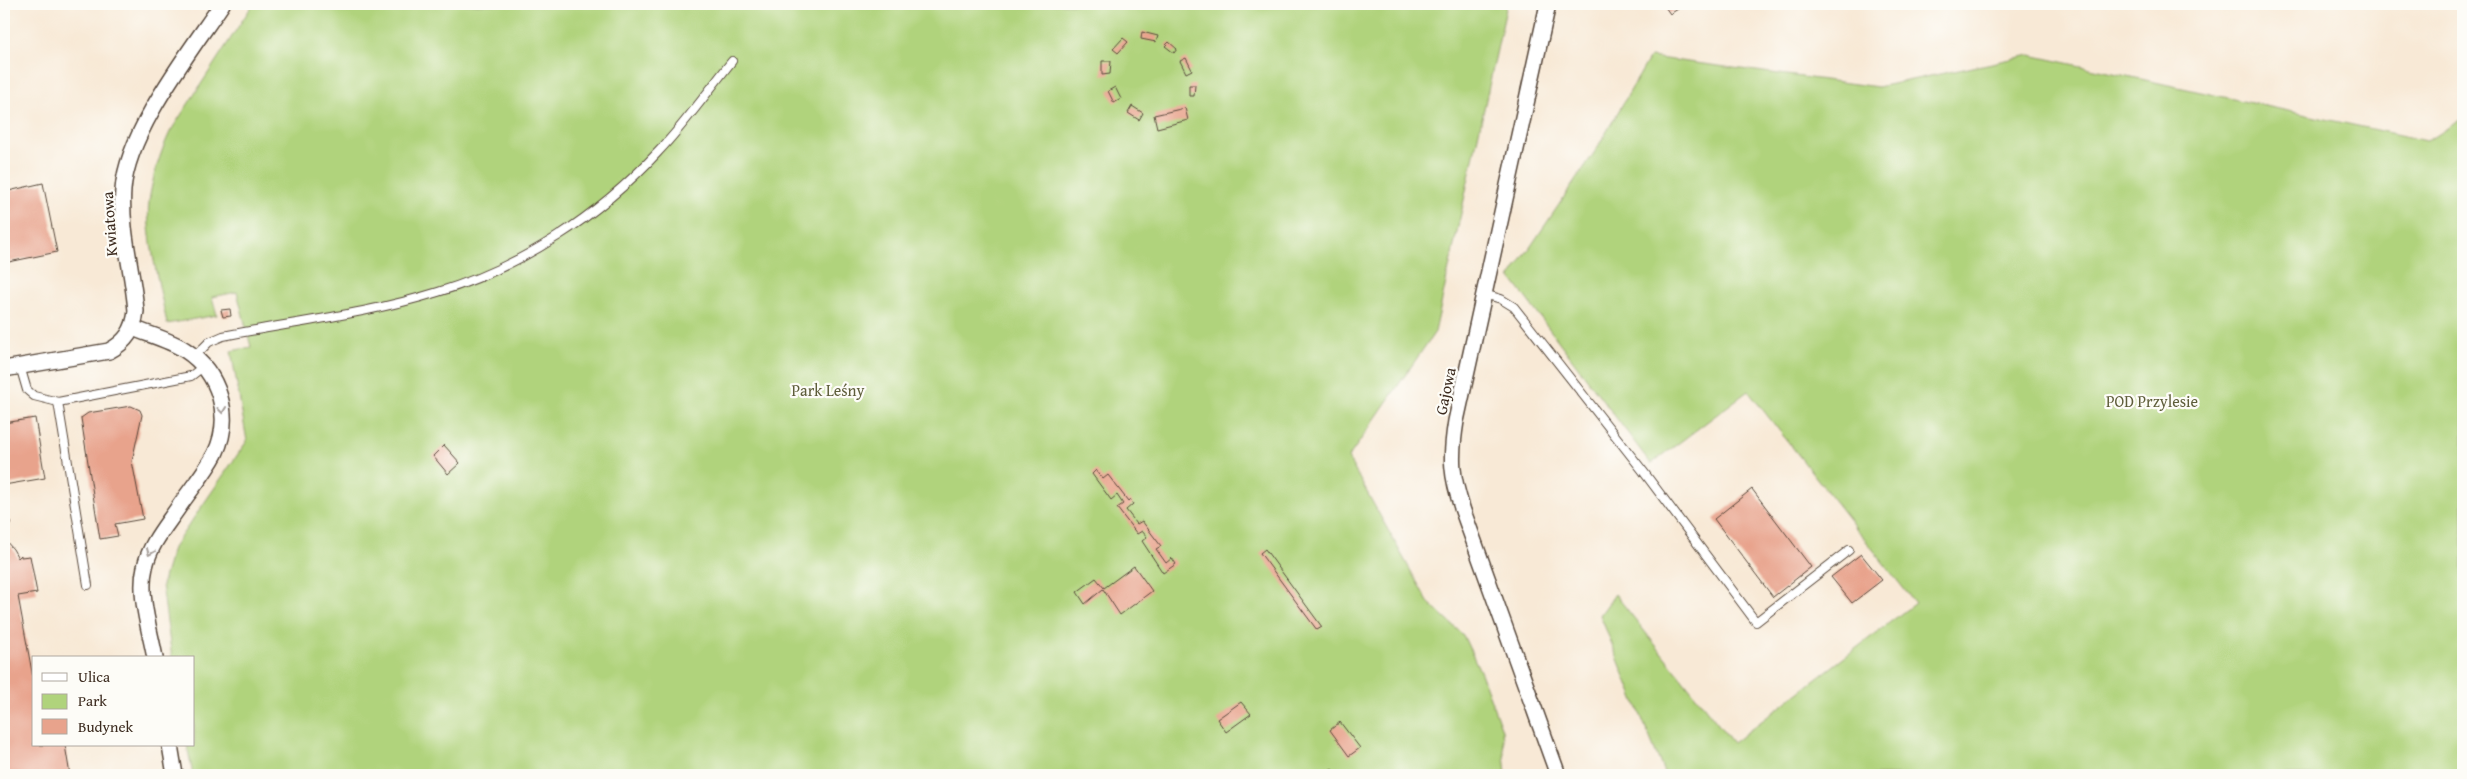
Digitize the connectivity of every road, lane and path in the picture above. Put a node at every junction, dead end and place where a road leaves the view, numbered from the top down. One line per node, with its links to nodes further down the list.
1 (222, 4): 5 (street, Kwiatowa)
2 (1548, 4): 4 (street, Gajowa)
3 (732, 61): 6 (lane)
4 (1484, 294): 10 (lane); 15 (street, Gajowa)
5 (133, 328): 6 (street); 7 (street)
6 (199, 361): 9 (lane); 12 (street, one-way to 12)
7 (20, 366): 8 (street); 9 (lane)
8 (4, 369)
9 (58, 402): 11 (lane)
10 (1849, 550)
11 (88, 585)
12 (155, 656)
13 (170, 746): 14 (street)
14 (175, 775)
15 (1558, 775)

